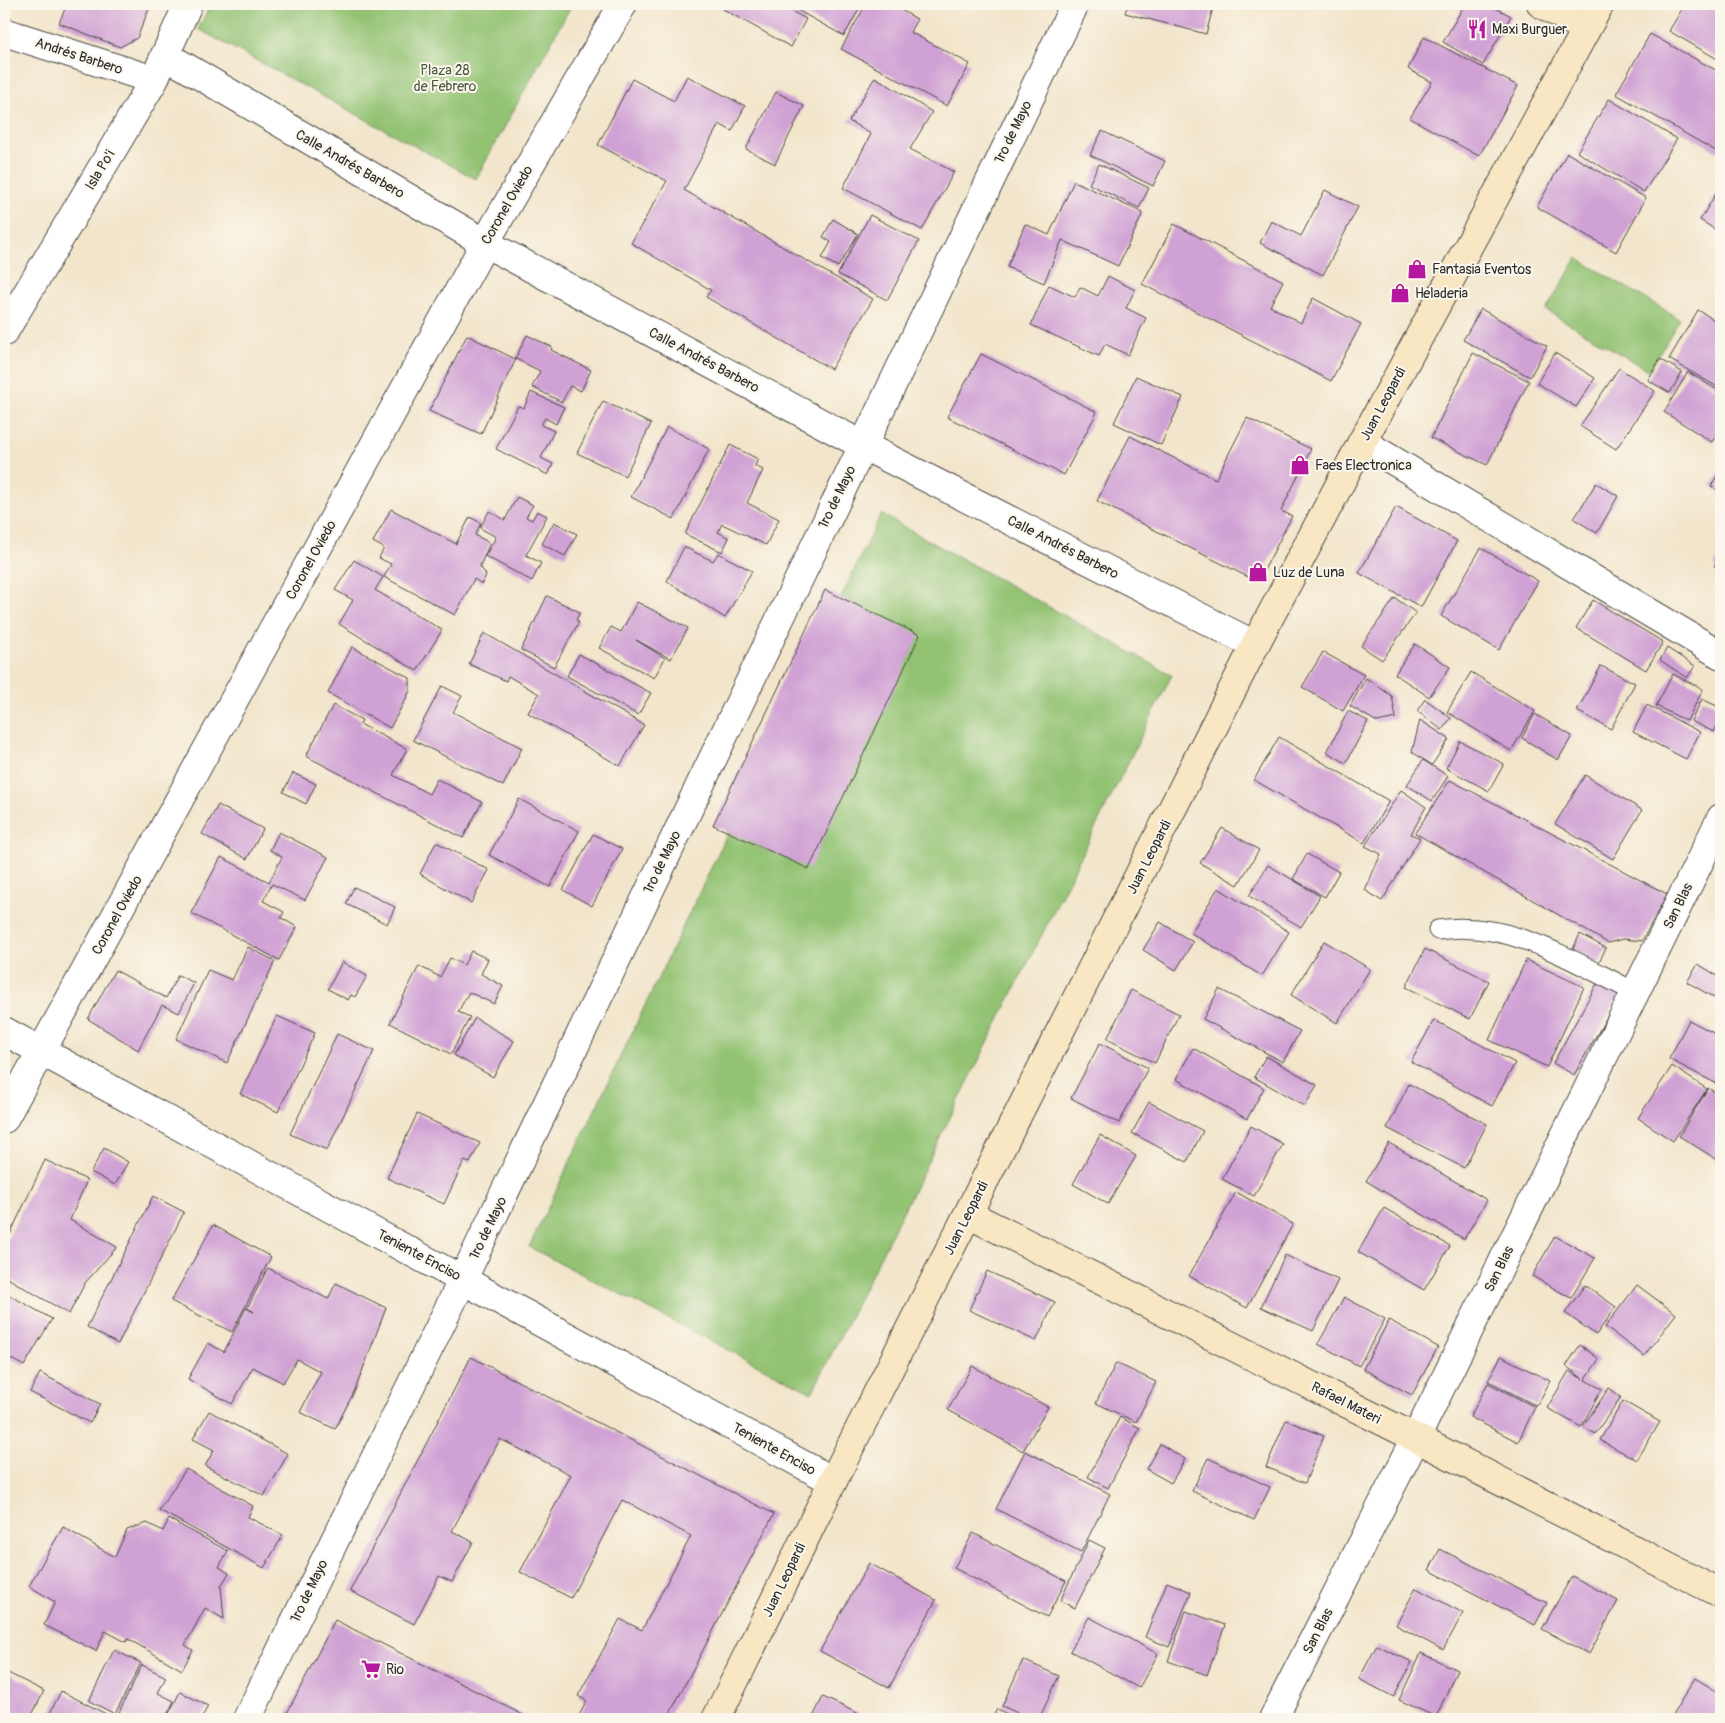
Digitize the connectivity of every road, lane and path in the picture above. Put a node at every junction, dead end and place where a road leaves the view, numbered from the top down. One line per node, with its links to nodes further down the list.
1 (188, 4): 8 (street, Isla Po'i)
2 (623, 4): 9 (street, Coronel Oviedo)
3 (1075, 4): 12 (street, 1ro de Mayo)
4 (1541, 4): 6 (main road)
5 (1600, 4): 6 (main road, Juan Leopardi)
6 (1586, 29): 11 (main road, Juan Leopardi)
7 (4, 32): 8 (street, Andrés Barbero)
8 (159, 67): 9 (street, Calle Andrés Barbero); 10 (street, Isla Po'i)
9 (485, 243): 12 (street, Calle Andrés Barbero); 19 (street, Coronel Oviedo)
10 (4, 332)
11 (1362, 442): 13 (main road, Juan Leopardi); 14 (street)
12 (862, 445): 13 (street, Calle Andrés Barbero); 22 (street, 1ro de Mayo)
13 (1255, 645): 21 (main road, Juan Leopardi)
14 (1721, 654)
15 (1721, 818): 17 (street, San Blas)
16 (1438, 930): 17 (lane)
17 (1635, 992): 23 (street, San Blas)
18 (4, 1031): 19 (street, Teniente Enciso)
19 (42, 1052): 20 (street, Coronel Oviedo); 22 (street, Teniente Enciso)
20 (4, 1118)
21 (968, 1214): 23 (main road, Rafael Materi); 24 (main road, Juan Leopardi)
22 (463, 1278): 24 (street, Teniente Enciso); 26 (street, 1ro de Mayo)
23 (1416, 1438): 25 (main road, Rafael Materi); 28 (street, San Blas)
24 (833, 1481): 27 (main road, Juan Leopardi)
25 (1721, 1594)
26 (246, 1719)
27 (716, 1719)
28 (1273, 1719)

